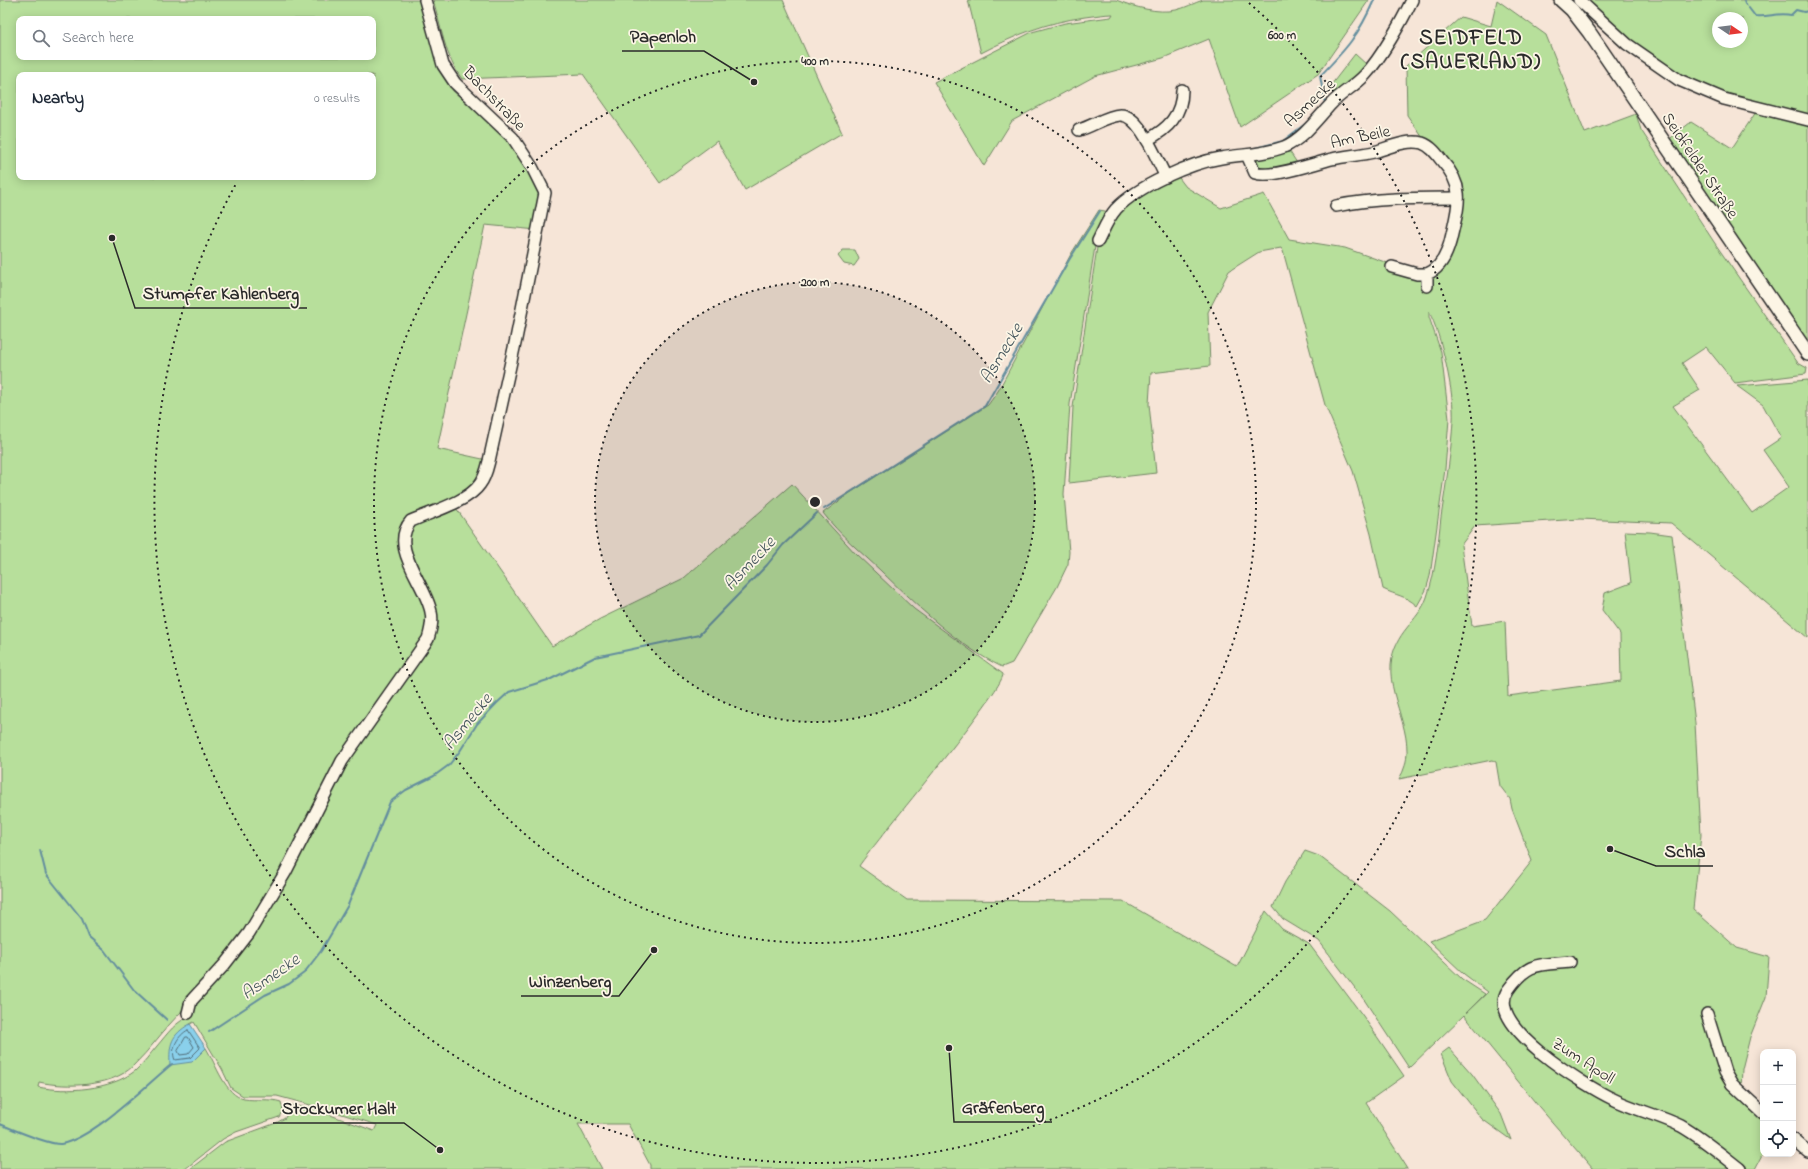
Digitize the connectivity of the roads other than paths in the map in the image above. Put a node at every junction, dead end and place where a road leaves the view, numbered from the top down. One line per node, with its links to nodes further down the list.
1 (425, 0): 19 (street, Bachstraße)
2 (1412, 0): 9 (street, Asmecke)
3 (1561, 0): 17 (main road, Seidfelder Straße)
4 (1579, 0): 6 (street)
5 (1182, 90): 8 (street)
6 (1808, 120)
7 (1080, 130): 8 (street)
8 (1147, 140): 10 (street)
9 (1247, 155): 10 (street, Asmecke); 11 (street, Am Beile)
10 (1166, 177): 13 (street, Asmecke)
11 (1458, 198): 12 (street); 15 (street, Am Beile)
12 (1336, 206)
13 (1098, 241)
14 (1392, 267): 15 (street)
15 (1427, 274): 16 (street)
16 (1427, 286)
17 (1808, 354)
18 (1570, 962): 24 (street, Zum Apoll)
19 (188, 1013)
20 (1707, 1014): 21 (street)
21 (1760, 1110)
22 (1796, 1142): 23 (street)
23 (1808, 1152)
24 (1740, 1169)

